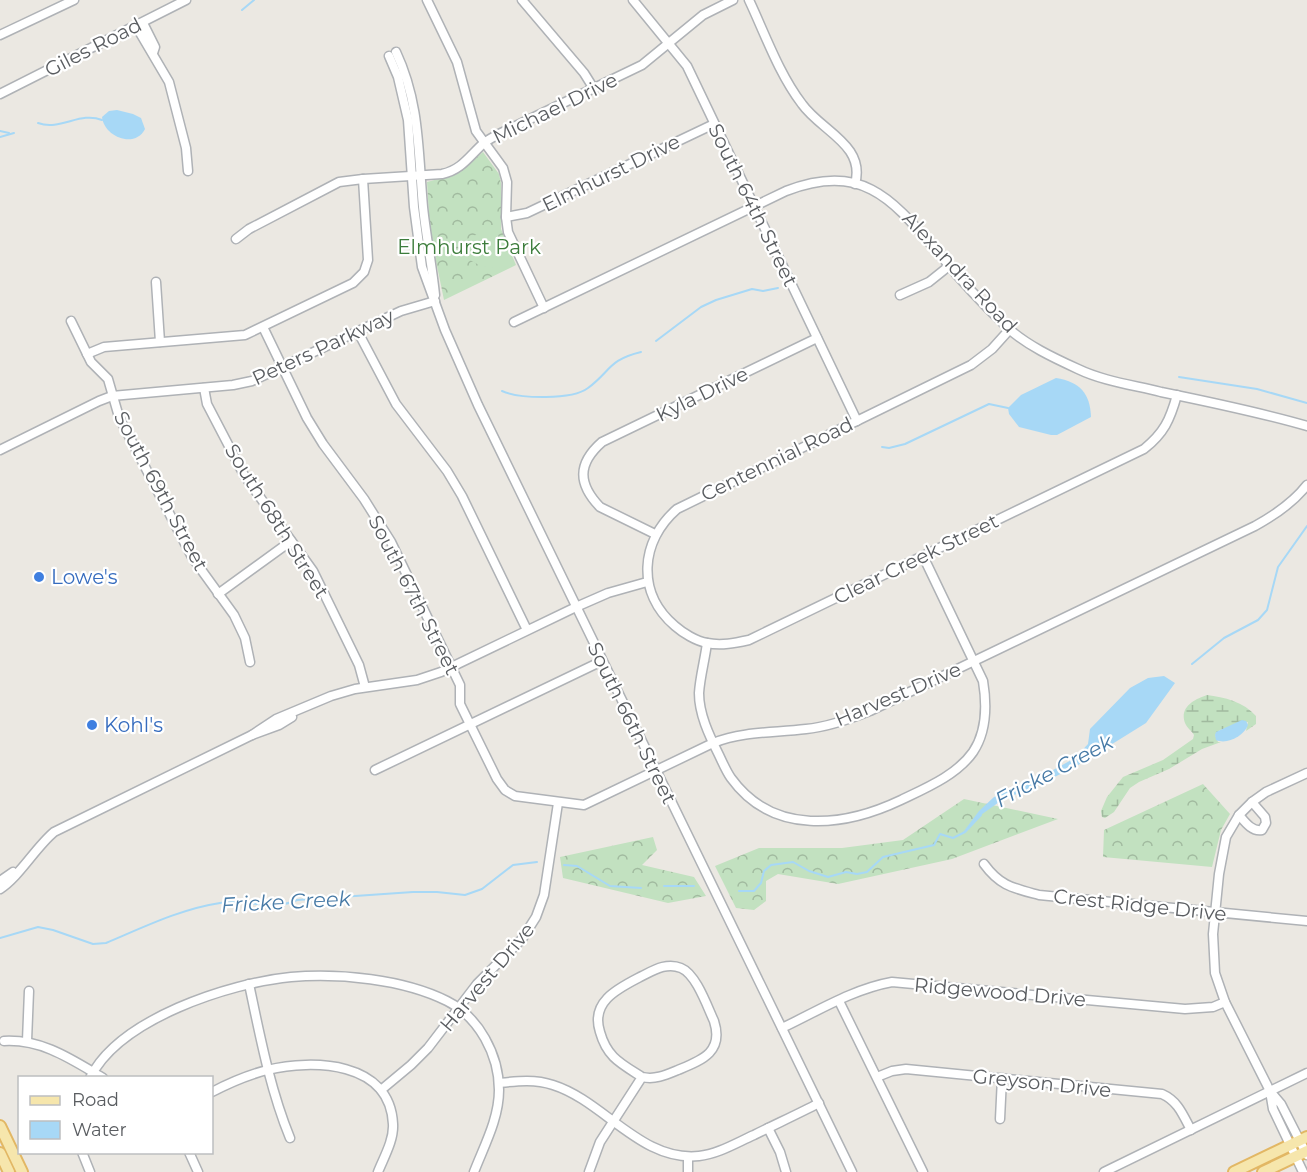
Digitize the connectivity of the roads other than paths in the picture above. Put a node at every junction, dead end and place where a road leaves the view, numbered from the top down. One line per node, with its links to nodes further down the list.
1 (74, 0): 9 (street)
2 (186, 0): 8 (street, Giles Road)
3 (427, 0): 15 (street)
4 (522, 0): 12 (street)
5 (633, 0): 10 (street, South 64th Street)
6 (733, 0): 10 (street, Michael Drive)
7 (749, 0): 19 (street)
8 (139, 24): 13 (street, Giles Road); 16 (street)
9 (0, 35)
10 (670, 43): 12 (street, Michael Drive); 14 (street, South 64th Street)
11 (392, 54): 17 (street, South 66th Street)
12 (594, 89): 15 (street, Michael Drive)
13 (0, 94)
14 (714, 124): 20 (street, South 64th Street); 21 (street, Elmhurst Drive)
15 (484, 143): 17 (street, Michael Drive); 21 (street)
16 (188, 171)
17 (416, 175): 18 (street, Michael Drive); 26 (street, South 66th Street)
18 (363, 179): 22 (street, Michael Drive); 30 (street)
19 (855, 184): 20 (street); 23 (street, Alexandra Road)
20 (754, 206): 27 (street); 33 (street, South 64th Street)
21 (506, 217): 27 (street)
22 (236, 240)
23 (949, 266): 25 (street); 31 (street, Alexandra Road)
24 (156, 282): 34 (street)
25 (900, 295)
26 (435, 301): 32 (street, Peters Parkway); 49 (street, South 66th Street)
27 (544, 308): 29 (street)
28 (71, 321): 35 (street, South 69th Street)
29 (514, 322)
30 (263, 327): 34 (street); 36 (street, South 67th Street)
31 (1010, 329): 38 (street, Alexandra Road); 40 (street, Centennial Road)
32 (358, 332): 36 (street, Peters Parkway); 50 (street)
33 (817, 338): 40 (street, South 64th Street); 44 (street, Kyla Drive)
34 (160, 342): 35 (street)
35 (87, 354): 39 (street, South 69th Street)
36 (283, 367): 37 (street, Peters Parkway); 55 (street, South 67th Street)
37 (204, 388): 39 (street, Peters Parkway); 45 (street, South 68th Street)
38 (1177, 395): 41 (street, Alexandra Road); 46 (street, Clear Creek Street)
39 (112, 396): 42 (street, Peters Parkway); 48 (street, South 69th Street)
40 (857, 421): 44 (street, Centennial Road)
41 (1307, 426)
42 (2, 448)
43 (1307, 485): 53 (street, Harvest Drive)
44 (655, 534): 47 (street, Centennial Road)
45 (291, 541): 48 (street); 56 (street, South 68th Street)
46 (923, 556): 51 (street, Clear Creek Street); 53 (street)
47 (647, 582): 49 (street); 51 (street, Clear Creek Street)
48 (218, 594): 54 (street, South 69th Street)
49 (576, 607): 50 (street); 52 (street, South 66th Street)
50 (527, 630): 55 (street)
51 (707, 643): 58 (street)
52 (602, 661): 57 (street); 60 (street, South 66th Street)
53 (975, 661): 58 (street, Harvest Drive); 58 (street)
54 (250, 662)
55 (452, 667): 56 (street); 57 (street, South 67th Street)
56 (365, 687): 66 (street)
57 (470, 724): 59 (street); 63 (street, South 67th Street)
58 (713, 743): 60 (street, Harvest Drive)
59 (375, 770)
60 (656, 771): 63 (street, Harvest Drive); 76 (street, South 66th Street)
61 (1307, 773): 62 (street)
62 (1252, 802): 64 (street); 64 (street)
63 (558, 803): 75 (street, Harvest Drive)
64 (1239, 815): 69 (street)
65 (984, 864): 69 (street, Crest Ridge Drive)
66 (23, 865): 67 (street); 68 (street)
67 (0, 881)
68 (0, 889)
69 (1215, 912): 70 (street, Crest Ridge Drive); 74 (street)
70 (1307, 921)
71 (249, 984): 75 (street); 79 (street); 81 (street)
72 (29, 991): 78 (street)
73 (839, 1000): 74 (street, Ridgewood Drive); 76 (street, Ridgewood Drive); 83 (street)
74 (1225, 1002): 87 (street)
75 (458, 1008): 85 (street); 86 (street, Harvest Drive)
76 (783, 1028): 89 (street, South 66th Street)
77 (1, 1041): 78 (street)
78 (27, 1041): 81 (street)
79 (268, 1070): 86 (street); 88 (street); 95 (street)
80 (1307, 1073): 87 (street)
81 (91, 1074)
82 (642, 1077): 82 (street); 91 (street)
83 (877, 1077): 84 (street, Greyson Drive); 114 (street)
84 (1002, 1078): 90 (street); 94 (street, Greyson Drive)
85 (499, 1083): 91 (street); 108 (street)
86 (381, 1090): 107 (street)
87 (1270, 1091): 94 (street); 97 (street)
88 (213, 1092)
89 (819, 1103): 93 (street); 96 (street, South 66th Street)
90 (1000, 1119)
91 (613, 1121): 102 (street); 109 (street)
92 (0, 1126): 104 (main road)
93 (768, 1128): 102 (street); 111 (street)
94 (1191, 1130): 115 (street)
95 (290, 1138)
96 (838, 1140): 112 (street, South 66th Street); 113 (street, South 66th Street)
97 (1298, 1141): 101 (street); 116 (main road)
98 (0, 1153): 103 (main road)
99 (83, 1154): 105 (street)
100 (190, 1154): 106 (street)
101 (1304, 1154): 117 (main road); 118 (street)
102 (688, 1156): 110 (street)
103 (9, 1172)
104 (22, 1172)
105 (90, 1172)
106 (198, 1172)
107 (378, 1172)
108 (474, 1172)
109 (589, 1172)
110 (688, 1172)
111 (786, 1172)
112 (852, 1172)
113 (857, 1172)
114 (923, 1172)
115 (1104, 1172)
116 (1234, 1172)
117 (1263, 1172)
118 (1303, 1172)

